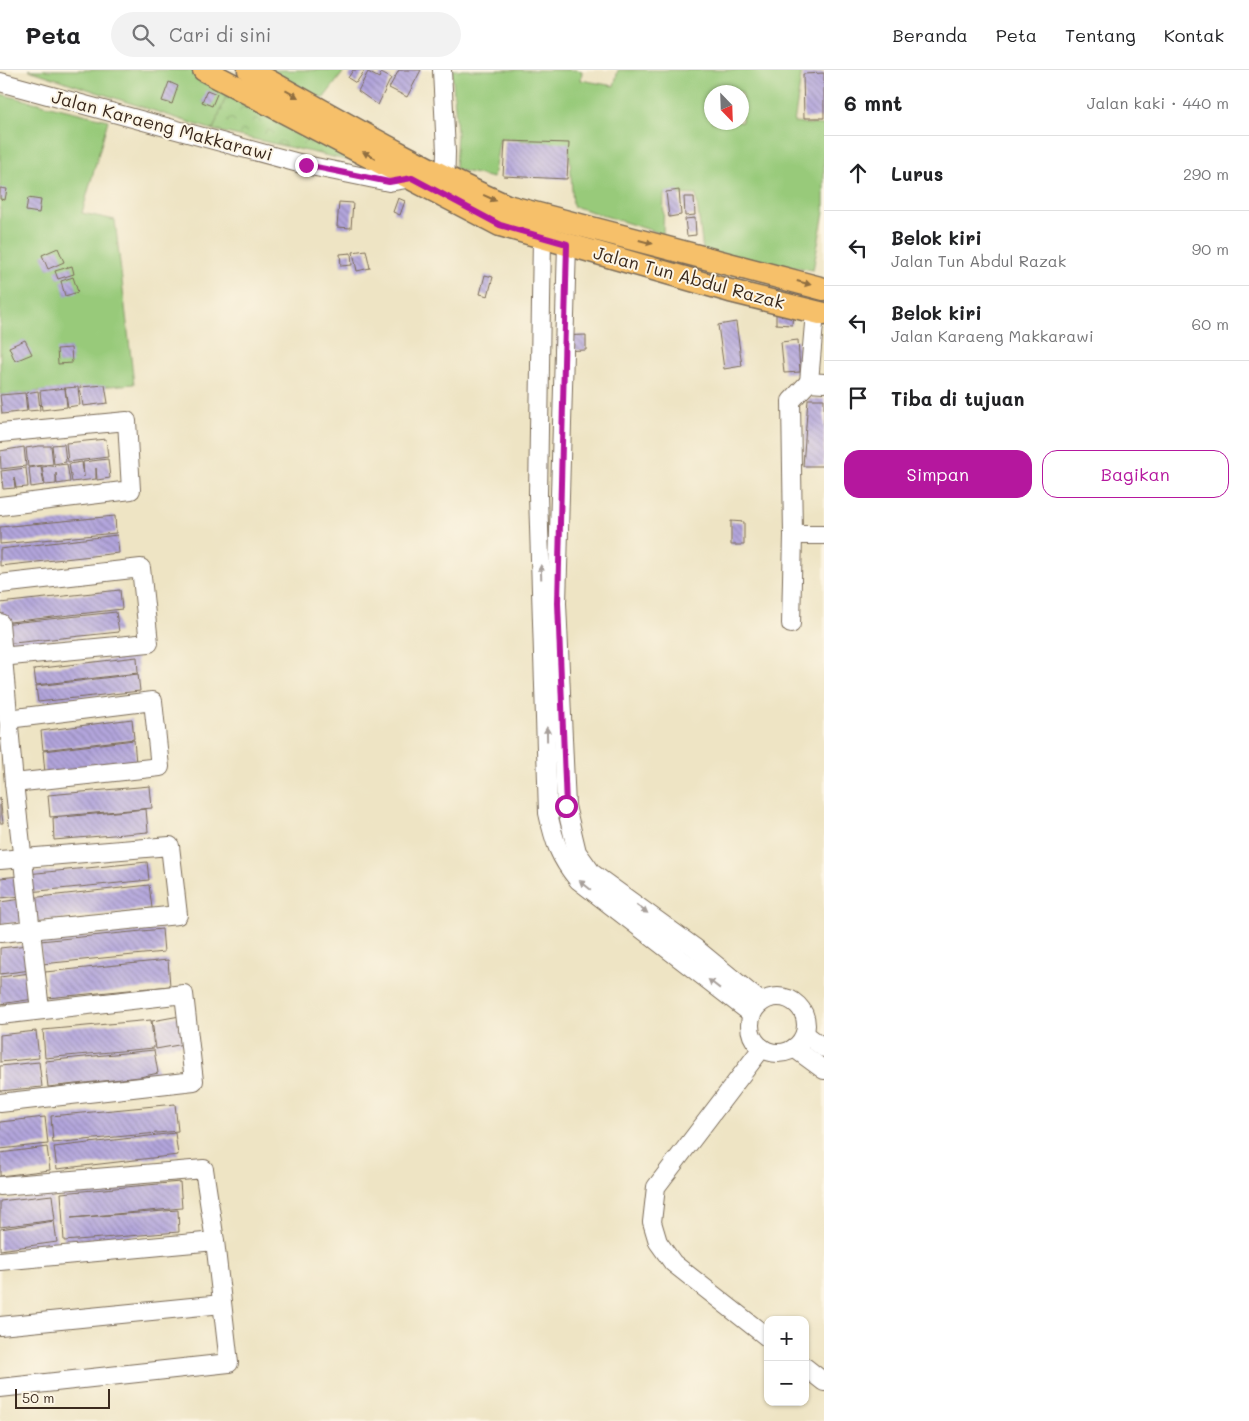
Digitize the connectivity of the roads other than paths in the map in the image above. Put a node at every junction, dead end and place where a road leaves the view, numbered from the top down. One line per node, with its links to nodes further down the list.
1 (204, 70): 5 (main road, Jalan Tun Abdul Razak, one-way to 1)
2 (249, 70): 5 (main road, Jalan Tun Abdul Razak, one-way to 5)
3 (442, 70): 6 (street)
4 (0, 82): 5 (street, Jalan Karaeng Makkarawi)
5 (417, 170): 6 (main road, Jalan Tun Abdul Razak)
6 (445, 187): 7 (main road, Jalan Tun Abdul Razak); 9 (main road, Jalan Tun Abdul Razak, one-way to 9)
7 (542, 236): 8 (main road, Jalan Tun Abdul Razak); 26 (street, one-way to 7)
8 (567, 244): 10 (main road, Jalan Tun Abdul Razak); 26 (street, one-way to 26)
9 (824, 289)
10 (819, 313): 11 (street)
11 (816, 382): 15 (street)
12 (0, 433): 13 (street)
13 (0, 506)
14 (824, 535): 15 (street)
15 (793, 536): 18 (street)
16 (0, 584): 19 (street)
17 (0, 623): 19 (street)
18 (791, 624)
19 (1, 657): 20 (street)
20 (8, 719): 21 (street); 21 (street)
21 (14, 783): 22 (street)
22 (24, 858): 23 (street); 24 (street); 24 (street)
23 (0, 860)
24 (32, 929): 25 (street); 27 (street)
25 (0, 933)
26 (757, 1008): 29 (street); 30 (street)
27 (40, 1010): 28 (street); 34 (street)
28 (0, 1015)
29 (805, 1034): 31 (street); 32 (street)
30 (762, 1048): 31 (street); 40 (street)
31 (794, 1048): 33 (street)
32 (824, 1048)
33 (824, 1070)
34 (0, 1103)
35 (0, 1186): 36 (street)
36 (215, 1241): 37 (street); 38 (street)
37 (0, 1261)
38 (222, 1304): 39 (street); 43 (street)
39 (0, 1326)
40 (764, 1335)
41 (809, 1370): 42 (street)
42 (824, 1382)
43 (0, 1388)

